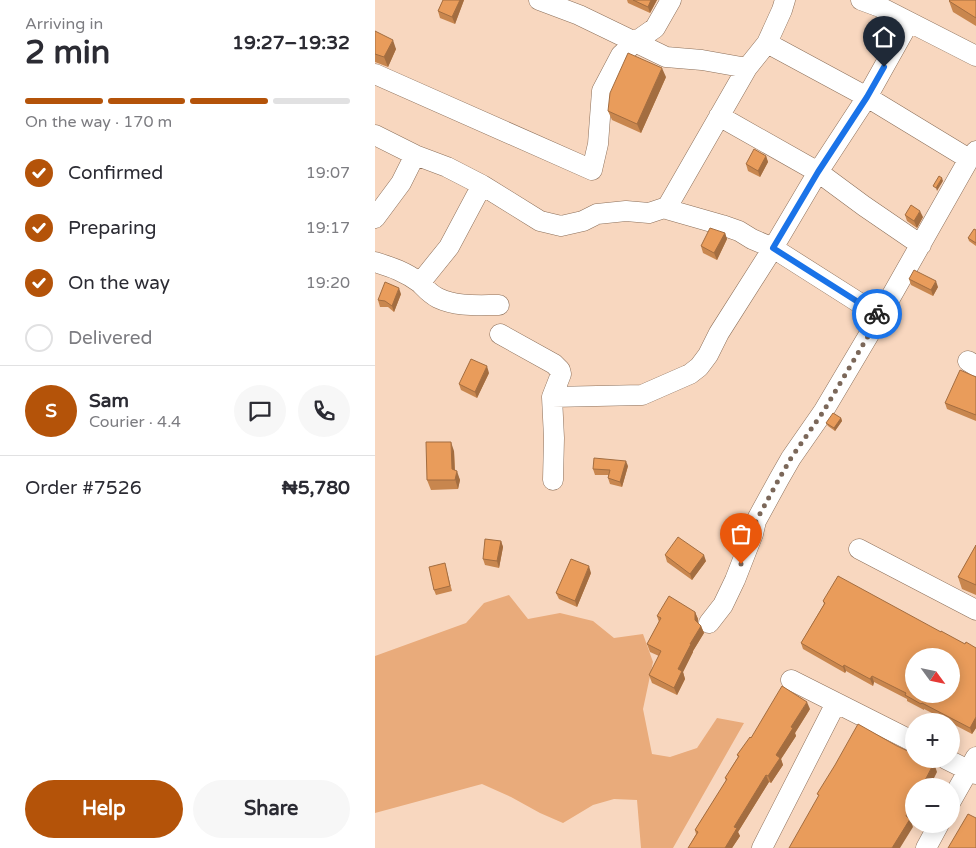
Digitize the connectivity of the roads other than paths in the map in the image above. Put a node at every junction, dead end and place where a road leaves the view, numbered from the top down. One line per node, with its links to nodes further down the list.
1 (539, 0): 6 (street)
2 (671, 0): 6 (street)
3 (785, 0): 7 (street)
4 (861, 0): 5 (street)
5 (909, 22): 8 (street); 11 (street)
6 (635, 42): 9 (street); 10 (street)
7 (767, 43): 9 (street); 11 (street)
8 (976, 56)
9 (747, 68): 12 (street)
10 (375, 74)
11 (867, 97): 15 (street); 16 (street)
12 (719, 116): 16 (street); 18 (street)
13 (375, 136): 14 (street)
14 (415, 155): 17 (street); 19 (street)
15 (973, 155): 20 (street)
16 (818, 172): 20 (street); 21 (street)
17 (482, 186): 18 (street); 23 (street)
18 (666, 209): 21 (street)
19 (375, 218)
20 (921, 245): 25 (street)
21 (773, 248): 25 (street); 27 (street)
22 (375, 262): 23 (street)
23 (420, 283): 24 (street)
24 (499, 305)
25 (880, 316): 31 (street)
26 (500, 334): 27 (street)
27 (552, 398): 28 (street)
28 (553, 480)
29 (859, 549): 30 (street)
30 (976, 610)
31 (709, 623)
32 (791, 680): 33 (street)
33 (836, 703): 34 (street); 39 (street)
34 (905, 738)
35 (960, 763): 36 (street)
36 (973, 767): 37 (street)
37 (960, 787)
38 (934, 833): 40 (street)
39 (762, 848)
40 (926, 848)

